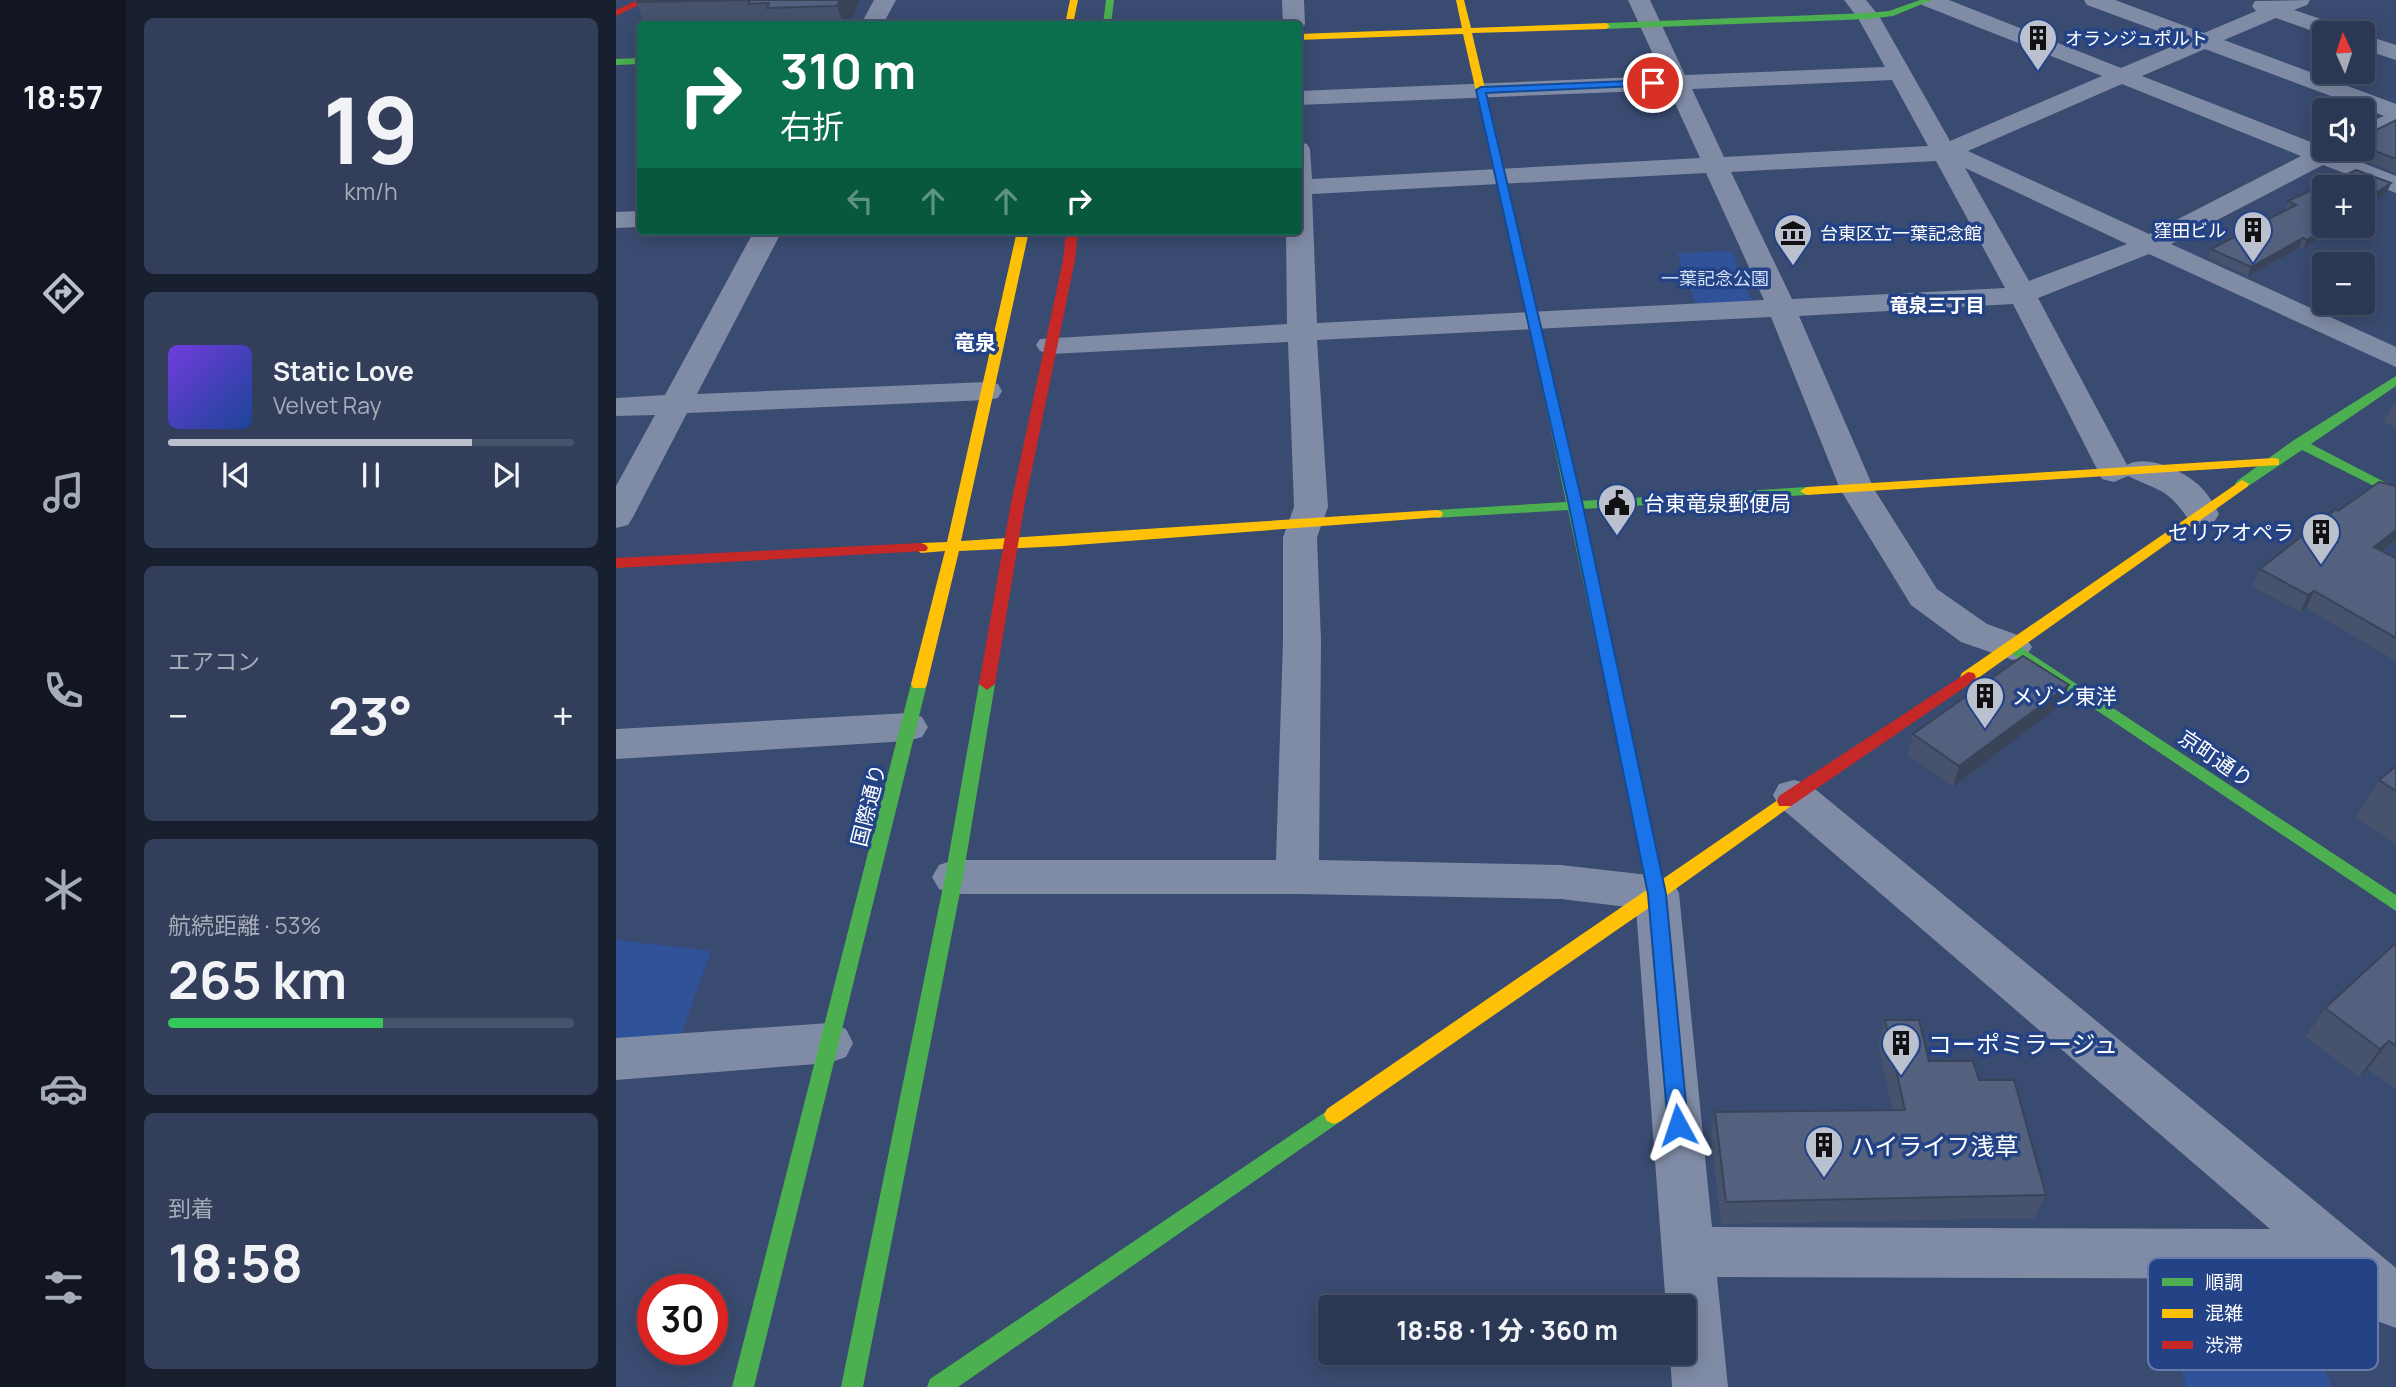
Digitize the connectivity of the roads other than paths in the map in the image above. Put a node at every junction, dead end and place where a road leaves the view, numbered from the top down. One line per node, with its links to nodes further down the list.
1 (646, 0): 14 (main road)
2 (885, 0): 15 (street)
3 (1074, 0): 16 (main road)
4 (1110, 0): 17 (main road)
5 (1293, 0): 18 (street)
6 (1460, 0): 20 (main road)
7 (1929, 0): 11 (main road); 28 (street)
8 (2095, 0): 22 (street)
9 (2245, 0): 12 (street)
10 (2299, 0): 12 (street)
11 (1862, 8): 13 (main road); 27 (street)
12 (2274, 10): 19 (street); 22 (street)
13 (1644, 12): 20 (main road); 29 (street)
14 (616, 13)
15 (874, 21)
16 (1070, 21)
17 (1107, 21)
18 (1294, 21)
19 (2312, 23)
20 (1468, 32): 21 (main road); 30 (main road)
21 (1302, 37)
22 (2205, 40): 28 (street); 32 (street)
23 (2375, 46): 24 (street)
24 (2396, 53)
25 (637, 61): 26 (main road)
26 (616, 62)
27 (1899, 73): 29 (street); 36 (street)
28 (2122, 77): 35 (street); 36 (street)
29 (1677, 82): 30 (street); 39 (street)
30 (1481, 90): 31 (street); 40 (main road)
31 (1302, 98)
32 (2396, 112)
33 (2396, 119): 34 (street)
34 (2375, 129)
35 (2312, 146)
36 (1943, 153): 39 (street); 47 (street); 48 (street)
37 (2312, 160): 47 (street)
38 (2347, 161): 41 (street)
39 (1715, 165): 40 (street); 49 (street)
40 (1499, 177): 42 (street); 50 (main road)
41 (2396, 185)
42 (1302, 187)
43 (766, 235): 56 (street)
44 (1022, 235): 55 (main road, 国際通り)
45 (1071, 235): 52 (main road)
46 (1301, 235): 51 (street)
47 (2150, 244): 48 (street); 53 (street)
48 (2022, 294): 49 (street); 60 (street)
49 (1781, 307): 50 (street); 61 (street)
50 (1533, 321): 51 (street); 63 (main road)
51 (1302, 332): 52 (street); 66 (street)
52 (1051, 345): 67 (main road)
53 (2396, 358)
54 (2396, 380): 58 (main road)
55 (987, 391): 56 (street); 68 (main road, 国際通り)
56 (677, 405): 57 (street); 65 (street)
57 (616, 407)
58 (2299, 443): 59 (main road); 62 (main road)
59 (2274, 462): 60 (main road); 64 (main road)
60 (2127, 471): 61 (main road); 64 (street)
61 (1857, 489): 63 (main road); 70 (street)
62 (2396, 493)
63 (1576, 506): 66 (main road); 76 (main road)
64 (2202, 514): 70 (main road)
65 (616, 517)
66 (1306, 522): 67 (main road); 75 (street)
67 (1012, 544): 68 (main road); 74 (main road)
68 (953, 547): 69 (main road); 71 (main road, 国際通り)
69 (616, 563)
70 (2013, 647): 73 (main road); 77 (main road, 京町通り)
71 (908, 727): 72 (street); 78 (main road, 国際通り)
72 (616, 744)
73 (1794, 795): 76 (main road); 81 (street)
74 (954, 877): 75 (street); 87 (main road)
75 (1297, 877): 76 (street)
76 (1657, 894): 80 (street); 85 (main road)
77 (2396, 904)
78 (829, 1043): 79 (street); 86 (main road, 国際通り)
79 (616, 1059)
80 (1689, 1252): 81 (street); 88 (street)
81 (2337, 1254): 82 (street)
82 (2342, 1258)
83 (2378, 1288): 84 (street)
84 (2396, 1303)
85 (945, 1385)
86 (743, 1387)
87 (852, 1387)
88 (1700, 1387)

